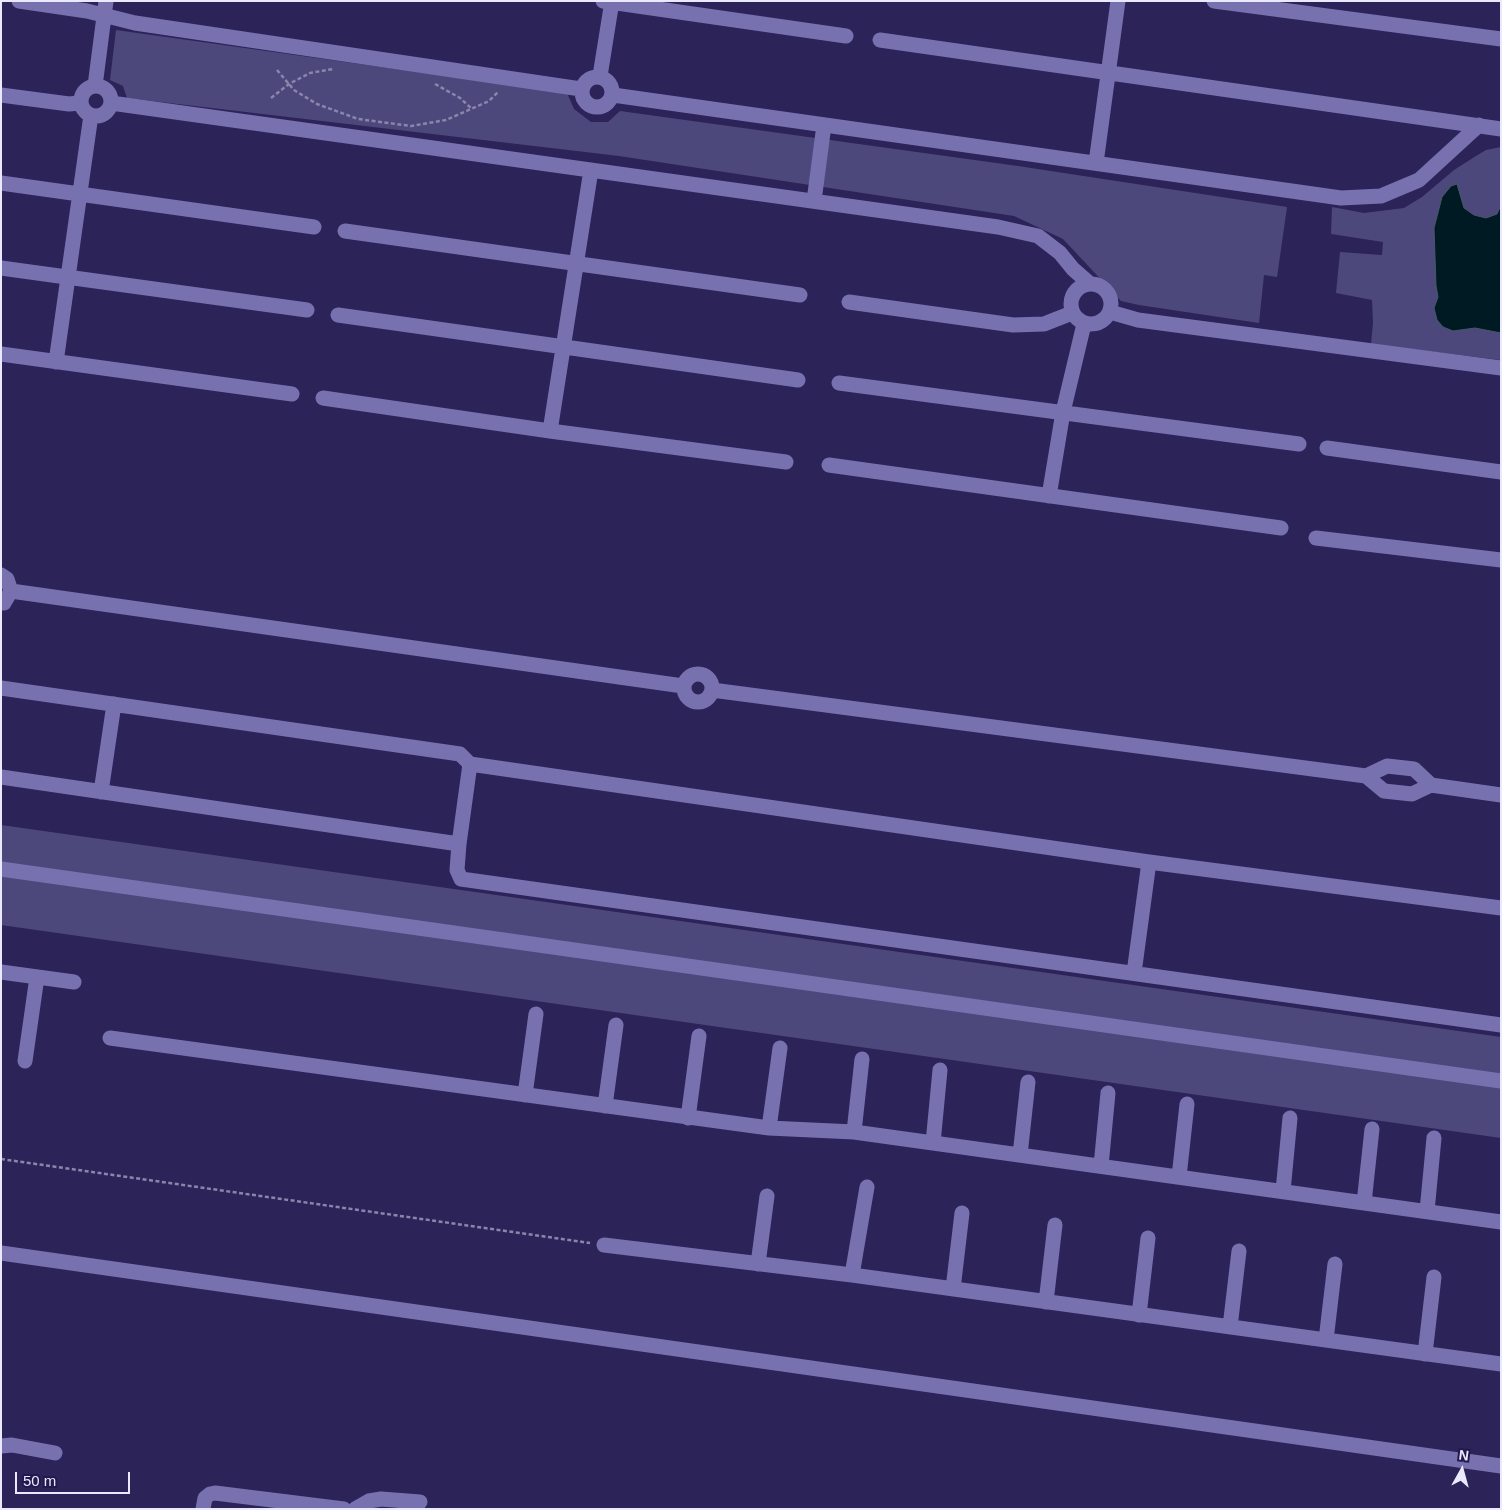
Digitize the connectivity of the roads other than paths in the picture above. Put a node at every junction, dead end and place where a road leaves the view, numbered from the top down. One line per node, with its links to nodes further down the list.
1 (19, 1): 5 (street)
2 (1118, 1): 9 (street)
3 (1214, 1): 8 (street)
4 (608, 2): 6 (street); 10 (street)
5 (105, 8): 11 (street); 12 (street)
6 (846, 36)
7 (880, 40): 9 (street)
8 (1501, 40)
9 (1108, 72): 19 (street); 21 (street)
10 (600, 76): 12 (street); 14 (street)
11 (95, 86): 15 (street); 16 (street)
12 (581, 89): 14 (street)
13 (1, 95): 15 (street)
14 (613, 95): 18 (street)
15 (80, 103): 17 (street)
16 (111, 103): 17 (street); 22 (street)
17 (91, 115): 24 (street)
18 (824, 125): 21 (street); 25 (street)
19 (1479, 125): 20 (street); 21 (street)
20 (1501, 129)
21 (1096, 164)
22 (591, 170): 25 (street); 28 (street)
23 (1, 183): 24 (street)
24 (79, 194): 26 (street); 30 (street)
25 (814, 201): 31 (street)
26 (314, 227)
27 (345, 231): 28 (street)
28 (576, 263): 32 (street); 39 (street)
29 (1, 268): 30 (street)
30 (68, 277): 34 (street); 41 (street)
31 (1089, 283): 35 (street); 36 (street)
32 (800, 295)
33 (849, 302): 36 (street)
34 (307, 310)
35 (1110, 312): 38 (street); 42 (street)
36 (1072, 314): 38 (street)
37 (338, 315): 39 (street)
38 (1084, 324): 47 (street)
39 (563, 347): 43 (street); 48 (street)
40 (1, 354): 41 (street)
41 (56, 362): 45 (street)
42 (1501, 368)
43 (798, 380)
44 (840, 383): 47 (street)
45 (292, 394)
46 (323, 398): 48 (street)
47 (1063, 412): 49 (street); 54 (street)
48 (550, 431): 51 (street)
49 (1299, 444)
50 (1327, 448): 53 (street)
51 (786, 462)
52 (829, 465): 54 (street)
53 (1501, 472)
54 (1049, 496): 55 (street)
55 (1281, 528)
56 (1316, 538): 57 (street)
57 (1501, 560)
58 (1, 575): 59 (street)
59 (6, 597): 60 (street)
60 (683, 686): 62 (street); 62 (street)
61 (1, 688): 63 (street)
62 (712, 690): 65 (street)
63 (114, 704): 64 (street); 68 (street)
64 (470, 764): 70 (street); 71 (street)
65 (1366, 776): 67 (street); 67 (street)
66 (1, 778): 68 (street)
67 (1431, 785): 69 (street)
68 (102, 792): 70 (street)
69 (1501, 795)
70 (459, 844): 75 (street)
71 (1149, 862): 73 (street); 75 (street)
72 (1, 869): 87 (street)
73 (1501, 908)
74 (1, 972): 76 (street)
75 (1134, 974): 80 (street)
76 (37, 977): 77 (street); 85 (street)
77 (74, 982)
78 (536, 1014): 90 (street)
79 (616, 1025): 92 (street)
80 (1501, 1025)
81 (699, 1036): 93 (street)
82 (110, 1038): 90 (street)
83 (780, 1048): 95 (street)
84 (862, 1059): 97 (street)
85 (26, 1062)
86 (940, 1070): 99 (street)
87 (1501, 1081)
88 (1028, 1082): 100 (street)
89 (1108, 1093): 101 (street)
90 (525, 1095): 92 (street)
91 (1187, 1104): 102 (street)
92 (605, 1106): 93 (street)
93 (688, 1118): 95 (street)
94 (1290, 1118): 104 (street)
95 (769, 1128): 97 (street)
96 (1372, 1129): 106 (street)
97 (854, 1132): 99 (street)
98 (1434, 1138): 107 (street)
99 (933, 1143): 100 (street)
100 (1020, 1155): 101 (street)
101 (1101, 1166): 102 (street)
102 (1179, 1177): 104 (street)
103 (867, 1187): 117 (street)
104 (1283, 1191): 106 (street)
105 (767, 1196): 115 (street)
106 (1364, 1203): 107 (street)
107 (1427, 1211): 109 (street)
108 (962, 1213): 119 (street)
109 (1501, 1222)
110 (1055, 1226): 120 (street)
111 (1148, 1238): 121 (street)
112 (604, 1245): 115 (street)
113 (1239, 1251): 122 (street)
114 (1, 1253): 128 (street)
115 (758, 1264): 117 (street)
116 (1335, 1264): 123 (street)
117 (852, 1275): 119 (street)
118 (1434, 1277): 124 (street)
119 (952, 1289): 120 (street)
120 (1046, 1302): 121 (street)
121 (1139, 1315): 122 (street)
122 (1230, 1327): 123 (street)
123 (1326, 1340): 124 (street)
124 (1425, 1354): 125 (street)
125 (1501, 1364)
126 (1, 1446): 127 (street)
127 (55, 1452)
128 (1501, 1466)
129 (420, 1502): 132 (street)
130 (203, 1509): 131 (street)
131 (344, 1509)
132 (355, 1509)

